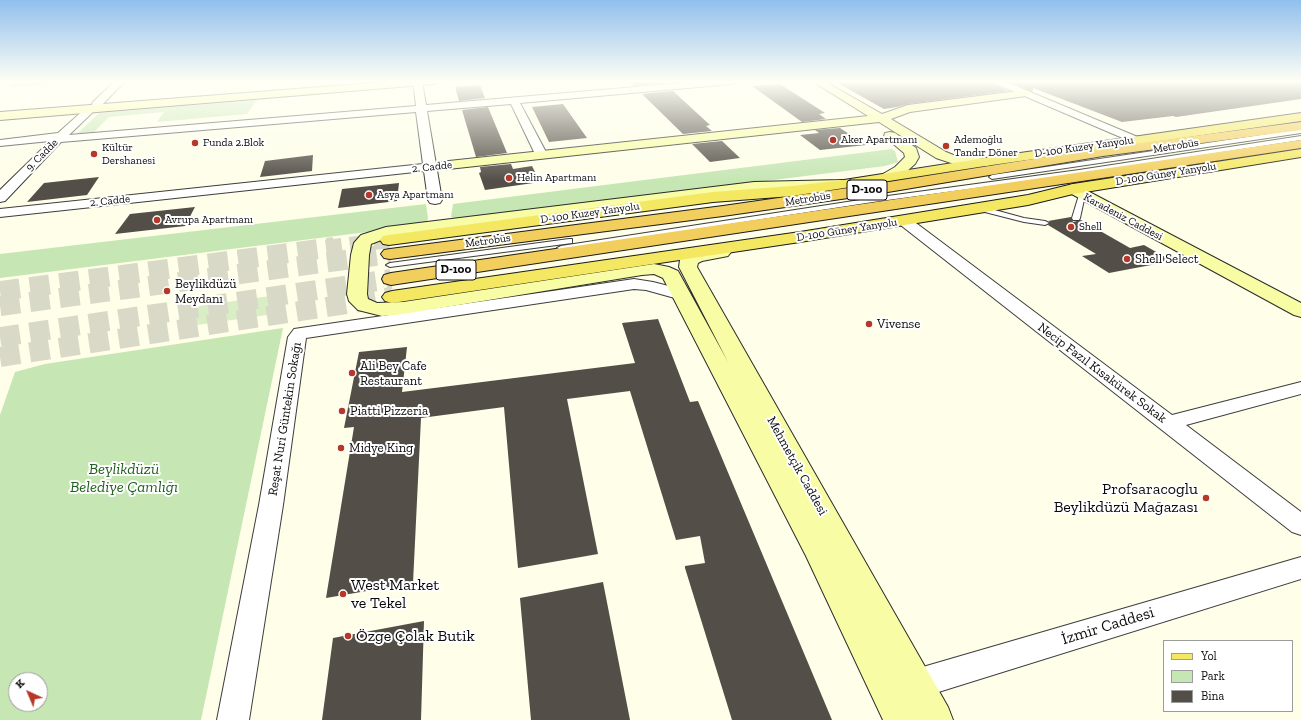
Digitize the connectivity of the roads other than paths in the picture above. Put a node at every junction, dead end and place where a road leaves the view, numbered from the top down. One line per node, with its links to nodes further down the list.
1 (13, 115): 10 (main road)
2 (85, 115): 17 (street, 9. Cadde)
3 (350, 115): 17 (street)
4 (422, 115): 25 (street)
5 (521, 115): 23 (street)
6 (857, 115): 13 (main road)
7 (875, 115): 12 (main road)
8 (891, 115): 12 (main road)
9 (1077, 115): 19 (street)
10 (0, 116)
11 (1301, 117): 14 (highway)
12 (881, 118): 13 (main road, 2. Cadde); 24 (main road)
13 (864, 119): 23 (main road, 2. Cadde); 26 (main road)
14 (1284, 120): 19 (main road, D-100 Kuzey Yanyolu)
15 (1301, 126): 38 (highway, D-100)
16 (1301, 131): 40 (lane, Metrobüs)
17 (60, 138): 20 (street); 30 (street, 9. Cadde)
18 (1301, 138): 40 (lane, Metrobüs)
19 (1136, 140): 24 (main road, D-100 Kuzey Yanyolu)
20 (0, 143)
21 (1301, 144): 39 (highway, D-100)
22 (1301, 153): 29 (main road, D-100 Güney Yanyolu)
23 (541, 154): 25 (main road, 2. Cadde)
24 (985, 162): 26 (main road, D-100 Kuzey Yanyolu)
25 (430, 167): 31 (street); 33 (street, 2. Cadde)
26 (888, 177): 27 (main road, D-100 Kuzey Yanyolu)
27 (844, 184): 28 (main road, D-100 Kuzey Yanyolu); 41 (main road, Mehmetçik Caddesi)
28 (792, 191): 38 (highway); 40 (main road, D-100 Kuzey Yanyolu)
29 (1078, 192): 32 (main road, D-100 Güney Yanyolu); 34 (lane); 39 (highway); 43 (main road, Karadeniz Caddesi)
30 (1, 196)
31 (435, 200)
32 (980, 208): 35 (main road, D-100 Güney Yanyolu); 36 (lane)
33 (0, 213)
34 (1076, 218)
35 (903, 220): 37 (main road, D-100 Güney Yanyolu); 45 (street, Necip Fazıl Kısakürek Sokak)
36 (1045, 223)
37 (744, 246): 42 (main road, D-100 Güney Yanyolu); 48 (main road, Mehmetçik Caddesi)
38 (433, 248): 40 (highway, D-100)
39 (522, 260): 40 (highway, D-100)
40 (390, 263)
41 (679, 290): 48 (main road, Mehmetçik Caddesi); 49 (street, Reşat Nuri Güntekin Sokağı)
42 (392, 297)
43 (1301, 311)
44 (1301, 388): 45 (street)
45 (1167, 423): 46 (street, Necip Fazıl Kısakürek Sokak)
46 (1301, 525)
47 (1301, 568): 48 (street, İzmir Caddesi)
48 (902, 698): 50 (main road, Mehmetçik Caddesi)
49 (233, 720)
50 (935, 720)

